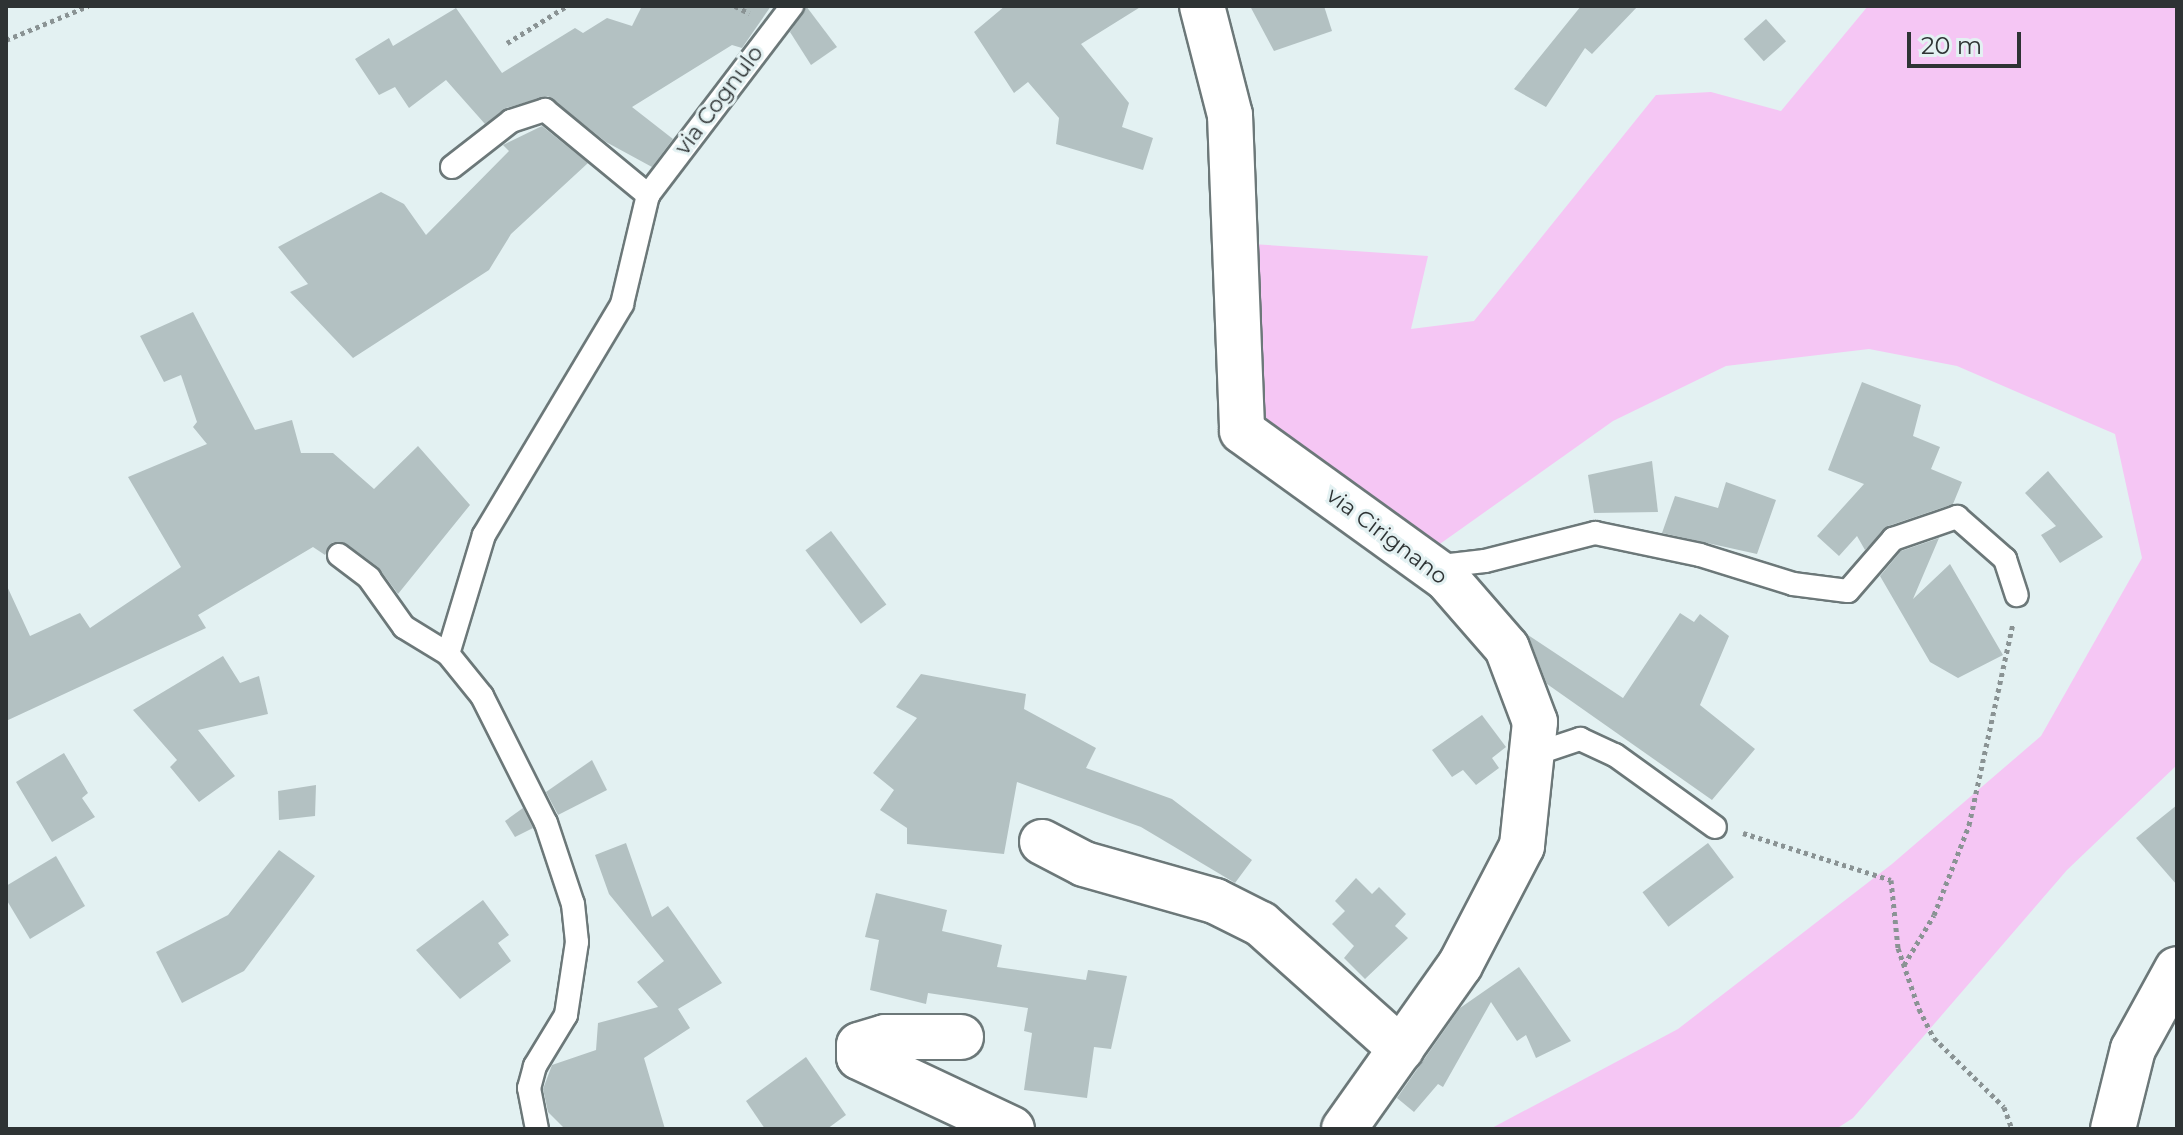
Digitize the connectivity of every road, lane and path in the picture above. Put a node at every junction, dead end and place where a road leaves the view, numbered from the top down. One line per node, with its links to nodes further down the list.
1 (88, 6): 5 (path)
2 (567, 6): 6 (path)
3 (792, 6): 8 (lane, via Cognulo)
4 (1202, 6): 10 (street, via Cirignano)
5 (6, 40)
6 (507, 43)
7 (452, 167): 8 (lane)
8 (648, 195): 12 (lane)
9 (339, 555): 12 (lane)
10 (1432, 567): 11 (lane); 13 (street, via Cirignano)
11 (2017, 595): 16 (path)
12 (448, 654): 20 (lane)
13 (1532, 755): 14 (lane); 19 (street, via Cirignano)
14 (1715, 827): 16 (path)
15 (1042, 842): 19 (street)
16 (1903, 965): 23 (path)
17 (2177, 969): 24 (street)
18 (961, 1037): 21 (street)
19 (1401, 1049): 22 (street, via Cirignano)
20 (537, 1129)
21 (1012, 1129)
22 (1344, 1129)
23 (2012, 1129)
24 (2113, 1129)

